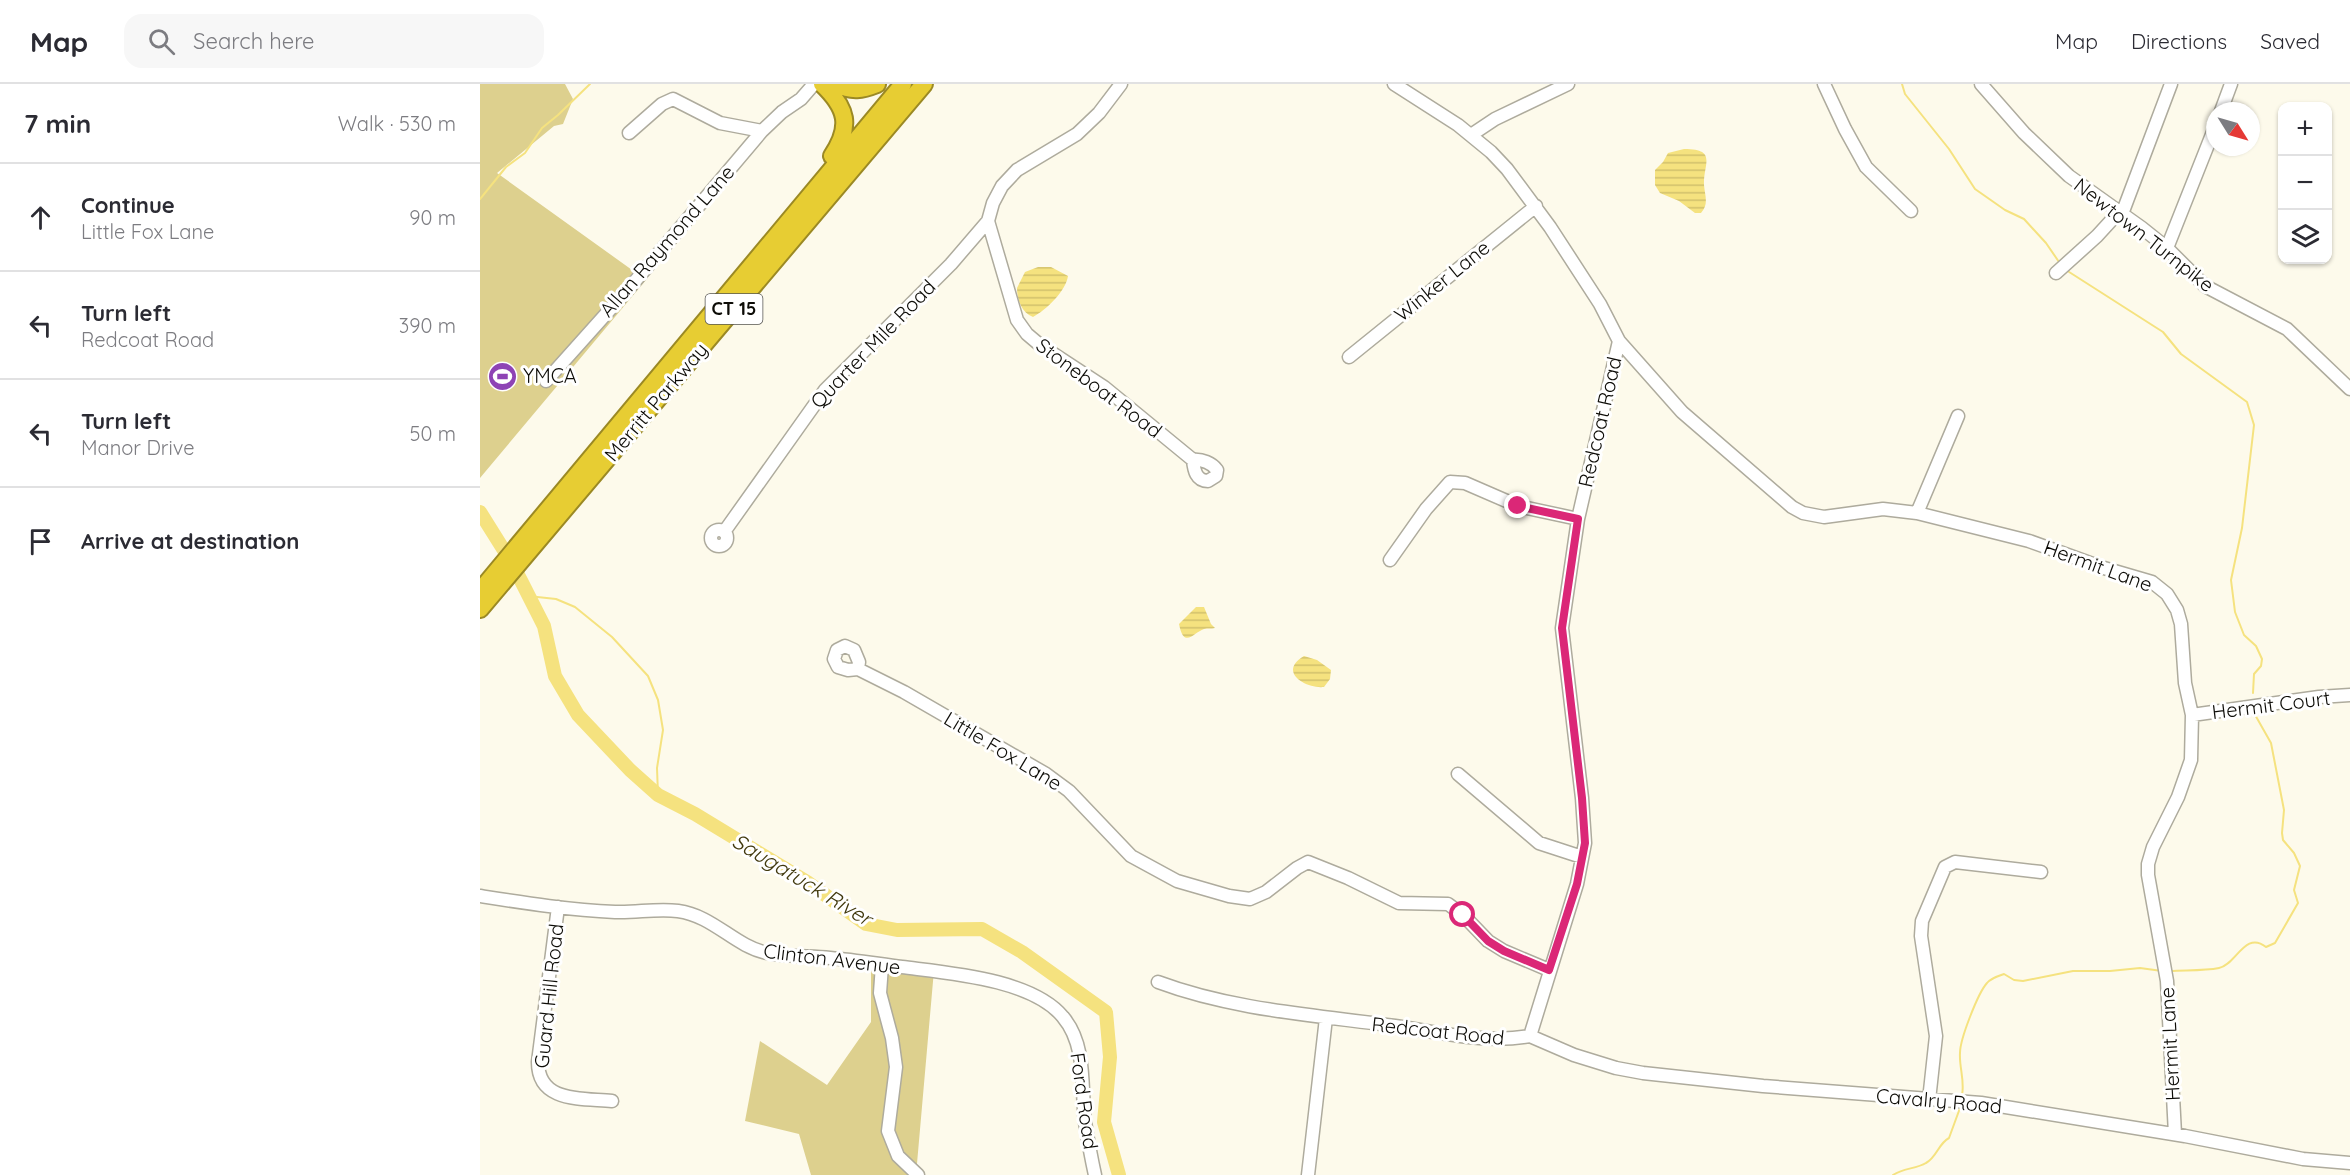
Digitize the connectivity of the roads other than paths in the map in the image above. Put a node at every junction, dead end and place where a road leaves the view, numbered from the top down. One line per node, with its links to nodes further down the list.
1 (806, 84): 16 (street, Allan Raymond Lane)
2 (814, 84): 16 (street, Allan Raymond Lane)
3 (822, 84): 27 (highway)
4 (837, 84): 5 (highway)
5 (878, 84)
6 (903, 84): 27 (highway, Merritt Parkway / CT 15)
7 (924, 84): 36 (highway, Merritt Parkway / CT 15)
8 (1121, 84): 24 (street)
9 (1394, 84): 19 (street, Redcoat Road)
10 (1568, 84): 19 (street)
11 (1824, 84): 22 (street)
12 (1981, 84): 23 (street, Newtown Turnpike)
13 (2171, 84): 23 (street)
14 (2231, 84): 15 (street)
15 (2224, 102)
16 (792, 104): 17 (street, Allan Raymond Lane)
17 (762, 132): 18 (street); 30 (street, Allan Raymond Lane)
18 (629, 133)
19 (1471, 135): 21 (street, Redcoat Road)
20 (2206, 150): 25 (street)
21 (1536, 206): 28 (street, Redcoat Road); 29 (street, Winker Lane)
22 (1911, 211)
23 (2120, 213): 25 (street, Newtown Turnpike); 26 (street)
24 (988, 221): 33 (street, Stoneboat Road); 37 (street, Quarter Mile Road)
25 (2167, 248): 31 (street, Newtown Turnpike)
26 (2056, 273)
27 (739, 281): 36 (highway, Merritt Parkway / CT 15)
28 (1619, 341): 34 (street, Hermit Lane); 35 (street, Redcoat Road)
29 (1348, 357)
30 (546, 381)
31 (2350, 389)
32 (1958, 416): 34 (street)
33 (1193, 460)
34 (1917, 513): 42 (street, Hermit Lane)
35 (1578, 519): 38 (street); 44 (street, Redcoat Road)
36 (539, 530): 39 (highway, Merritt Parkway / CT 15)
37 (724, 532)
38 (1390, 560)
39 (482, 601)
40 (858, 669): 49 (street, Little Fox Lane)
41 (2350, 695): 42 (street, Hermit Court)
42 (2192, 715): 56 (street, Hermit Lane)
43 (1458, 774): 44 (street)
44 (1582, 857): 49 (street, Redcoat Road)
45 (2041, 872): 54 (street)
46 (480, 896): 47 (street, Clinton Avenue)
47 (558, 908): 48 (street, Clinton Avenue); 55 (street, Guard Hill Road)
48 (882, 965): 51 (street, Clinton Avenue); 58 (street)
49 (1549, 970): 53 (street, Redcoat Road)
50 (1158, 982): 52 (street, Redcoat Road)
51 (1046, 1002): 59 (street, Ford Road)
52 (1326, 1018): 53 (street, Redcoat Road); 60 (street)
53 (1530, 1036): 54 (street, Cavalry Road)
54 (1929, 1100): 56 (street, Cavalry Road)
55 (612, 1101)
56 (2175, 1134): 57 (street, Cavalry Road)
57 (2350, 1162)
58 (918, 1175)
59 (1095, 1175)
60 (1308, 1175)

